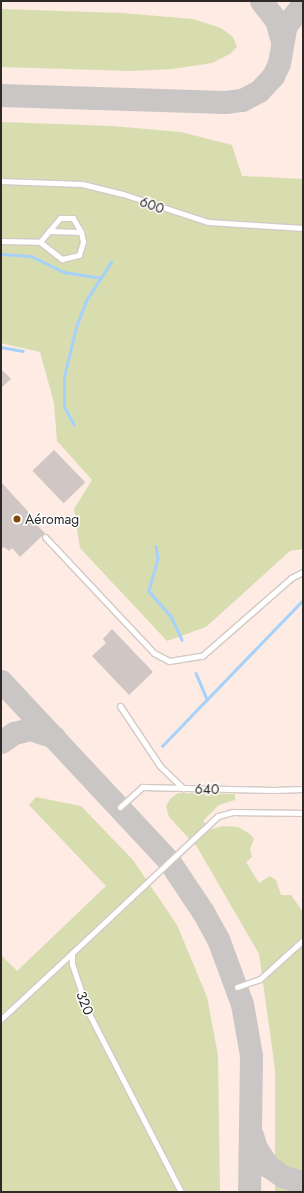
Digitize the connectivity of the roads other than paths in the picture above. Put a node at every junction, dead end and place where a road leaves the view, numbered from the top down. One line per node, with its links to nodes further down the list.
1 (1, 181): 2 (lane, 600)
2 (303, 228)
3 (49, 231): 4 (lane); 4 (lane); 6 (lane)
4 (81, 232): 6 (lane)
5 (1, 241): 6 (lane)
6 (40, 242)
7 (45, 537): 8 (lane)
8 (303, 572)
9 (120, 706): 10 (lane)
10 (183, 788): 11 (lane, 640); 12 (lane, 640)
11 (303, 789)
12 (120, 807)
13 (303, 813): 15 (lane)
14 (303, 940): 16 (lane)
15 (72, 953): 17 (lane); 18 (lane, 320)
16 (237, 987)
17 (1, 1019)
18 (180, 1192)

